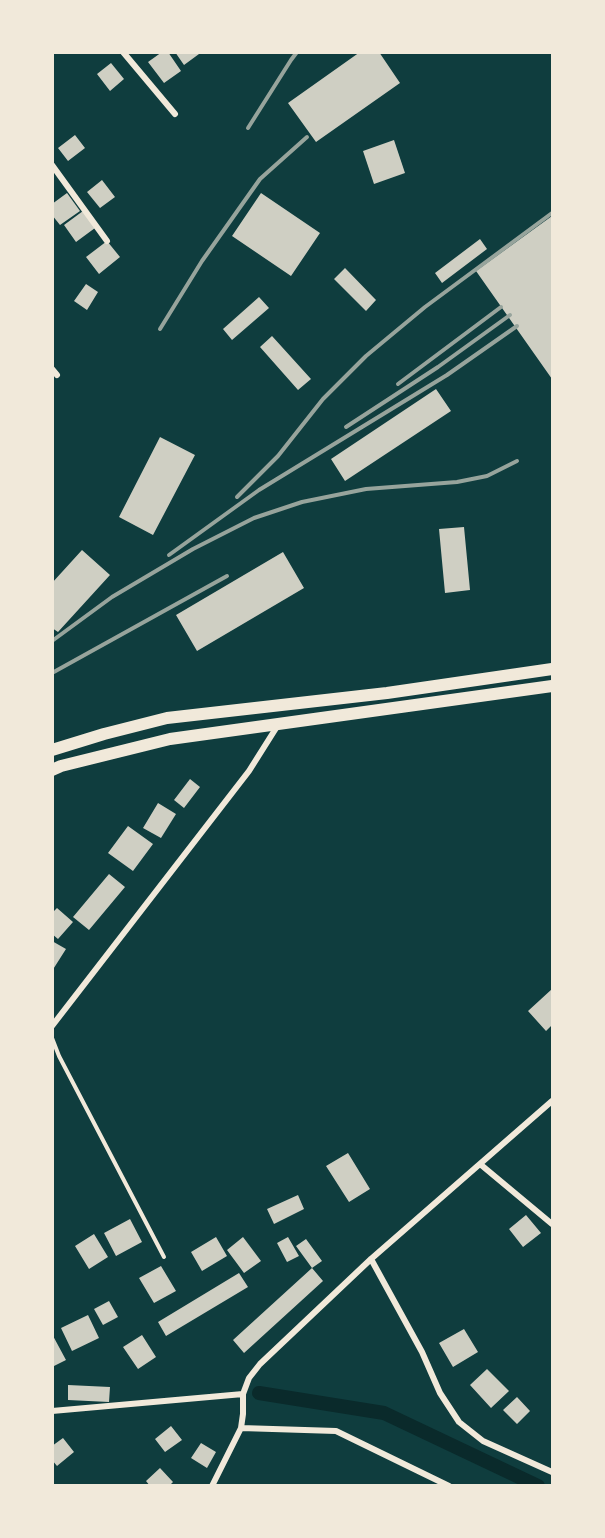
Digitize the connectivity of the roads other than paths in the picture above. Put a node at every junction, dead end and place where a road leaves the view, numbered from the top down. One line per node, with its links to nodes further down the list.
1 (123, 52): 2 (street)
2 (175, 114)
3 (52, 165): 4 (street)
4 (107, 241)
5 (552, 669): 7 (main road)
6 (552, 686): 8 (main road)
7 (387, 693): 8 (main road); 9 (main road)
8 (389, 709): 10 (main road)
9 (166, 718): 11 (main road); 12 (main road)
10 (278, 725): 11 (main road); 14 (street)
11 (170, 739): 13 (main road)
12 (52, 750)
13 (52, 770)
14 (52, 1026)
15 (52, 1038): 19 (lane)
16 (552, 1101): 17 (street)
17 (480, 1164): 18 (street); 20 (street)
18 (552, 1224)
19 (164, 1257)
20 (371, 1259): 21 (street); 24 (street)
21 (243, 1394): 22 (street); 23 (street)
22 (52, 1411)
23 (240, 1428): 25 (street); 26 (street)
24 (552, 1472)
25 (212, 1485)
26 (449, 1485)

